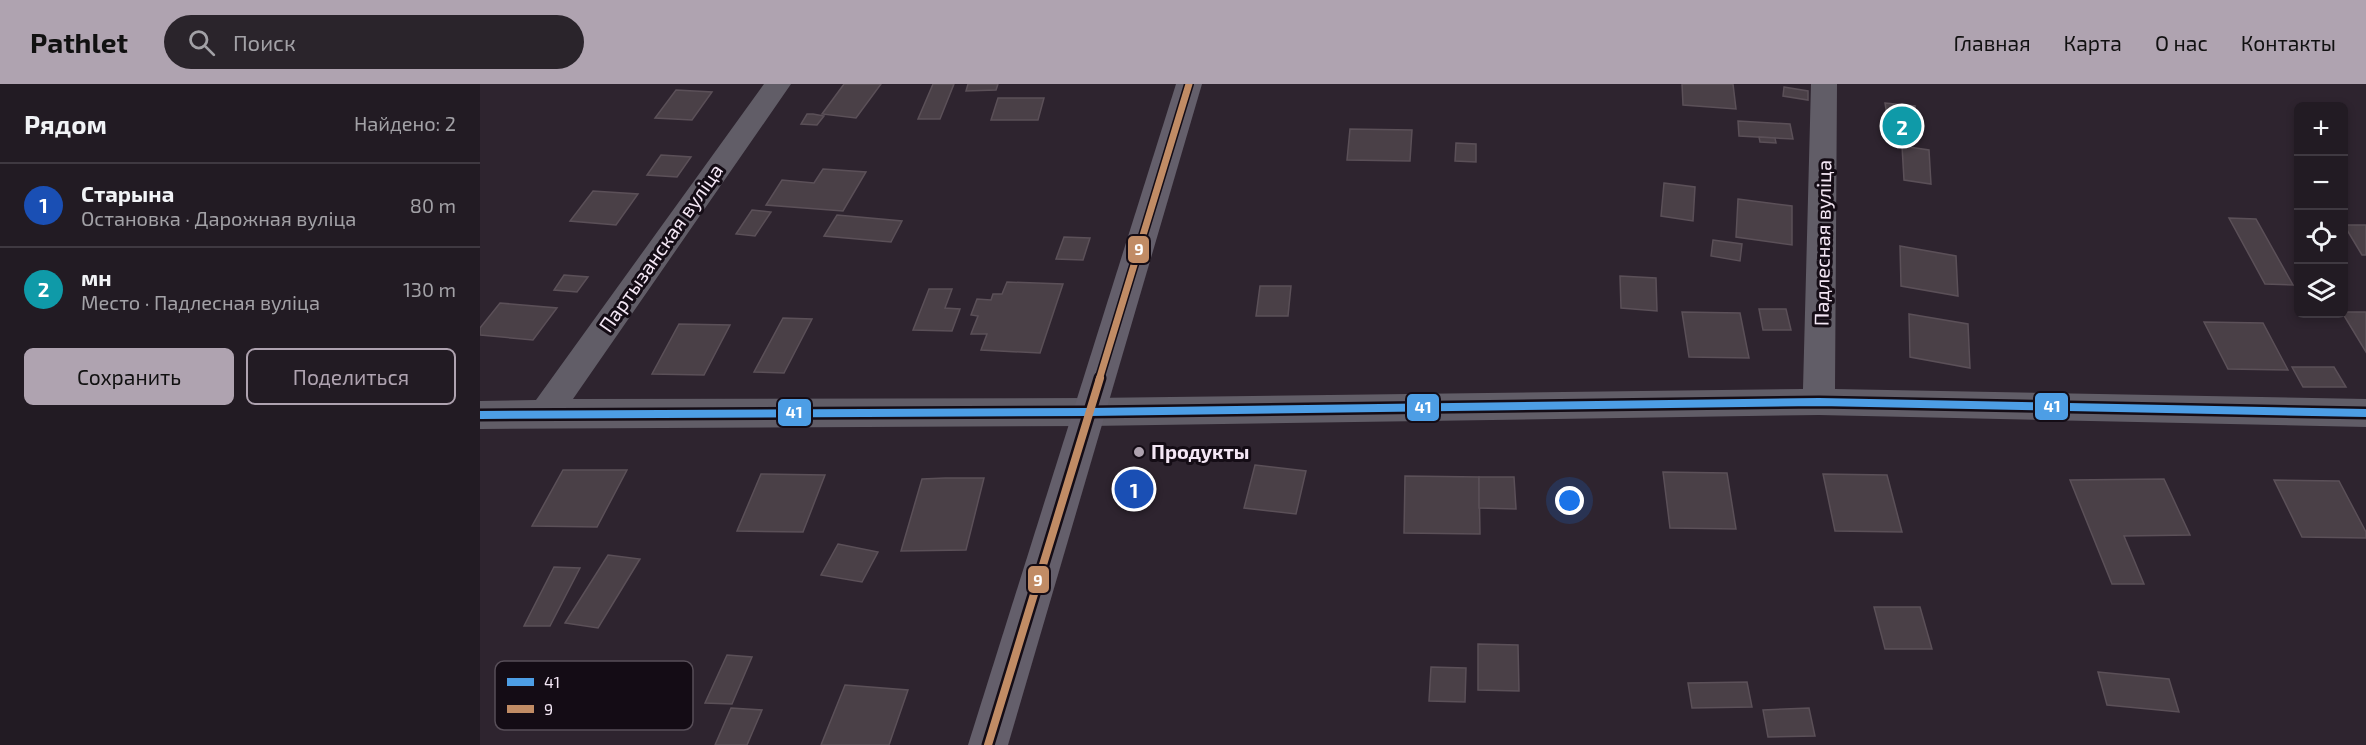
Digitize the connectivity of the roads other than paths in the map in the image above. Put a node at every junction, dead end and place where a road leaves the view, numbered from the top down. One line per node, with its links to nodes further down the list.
1 (778, 84): 6 (street, Партызанская вуліца)
2 (1189, 84): 5 (main road)
3 (1824, 84): 4 (street, Падлесная вуліца)
4 (1819, 402): 5 (street); 7 (street)
5 (1090, 411): 6 (street); 9 (main road)
6 (544, 413): 8 (street)
7 (2366, 414)
8 (480, 415)
9 (988, 745)

